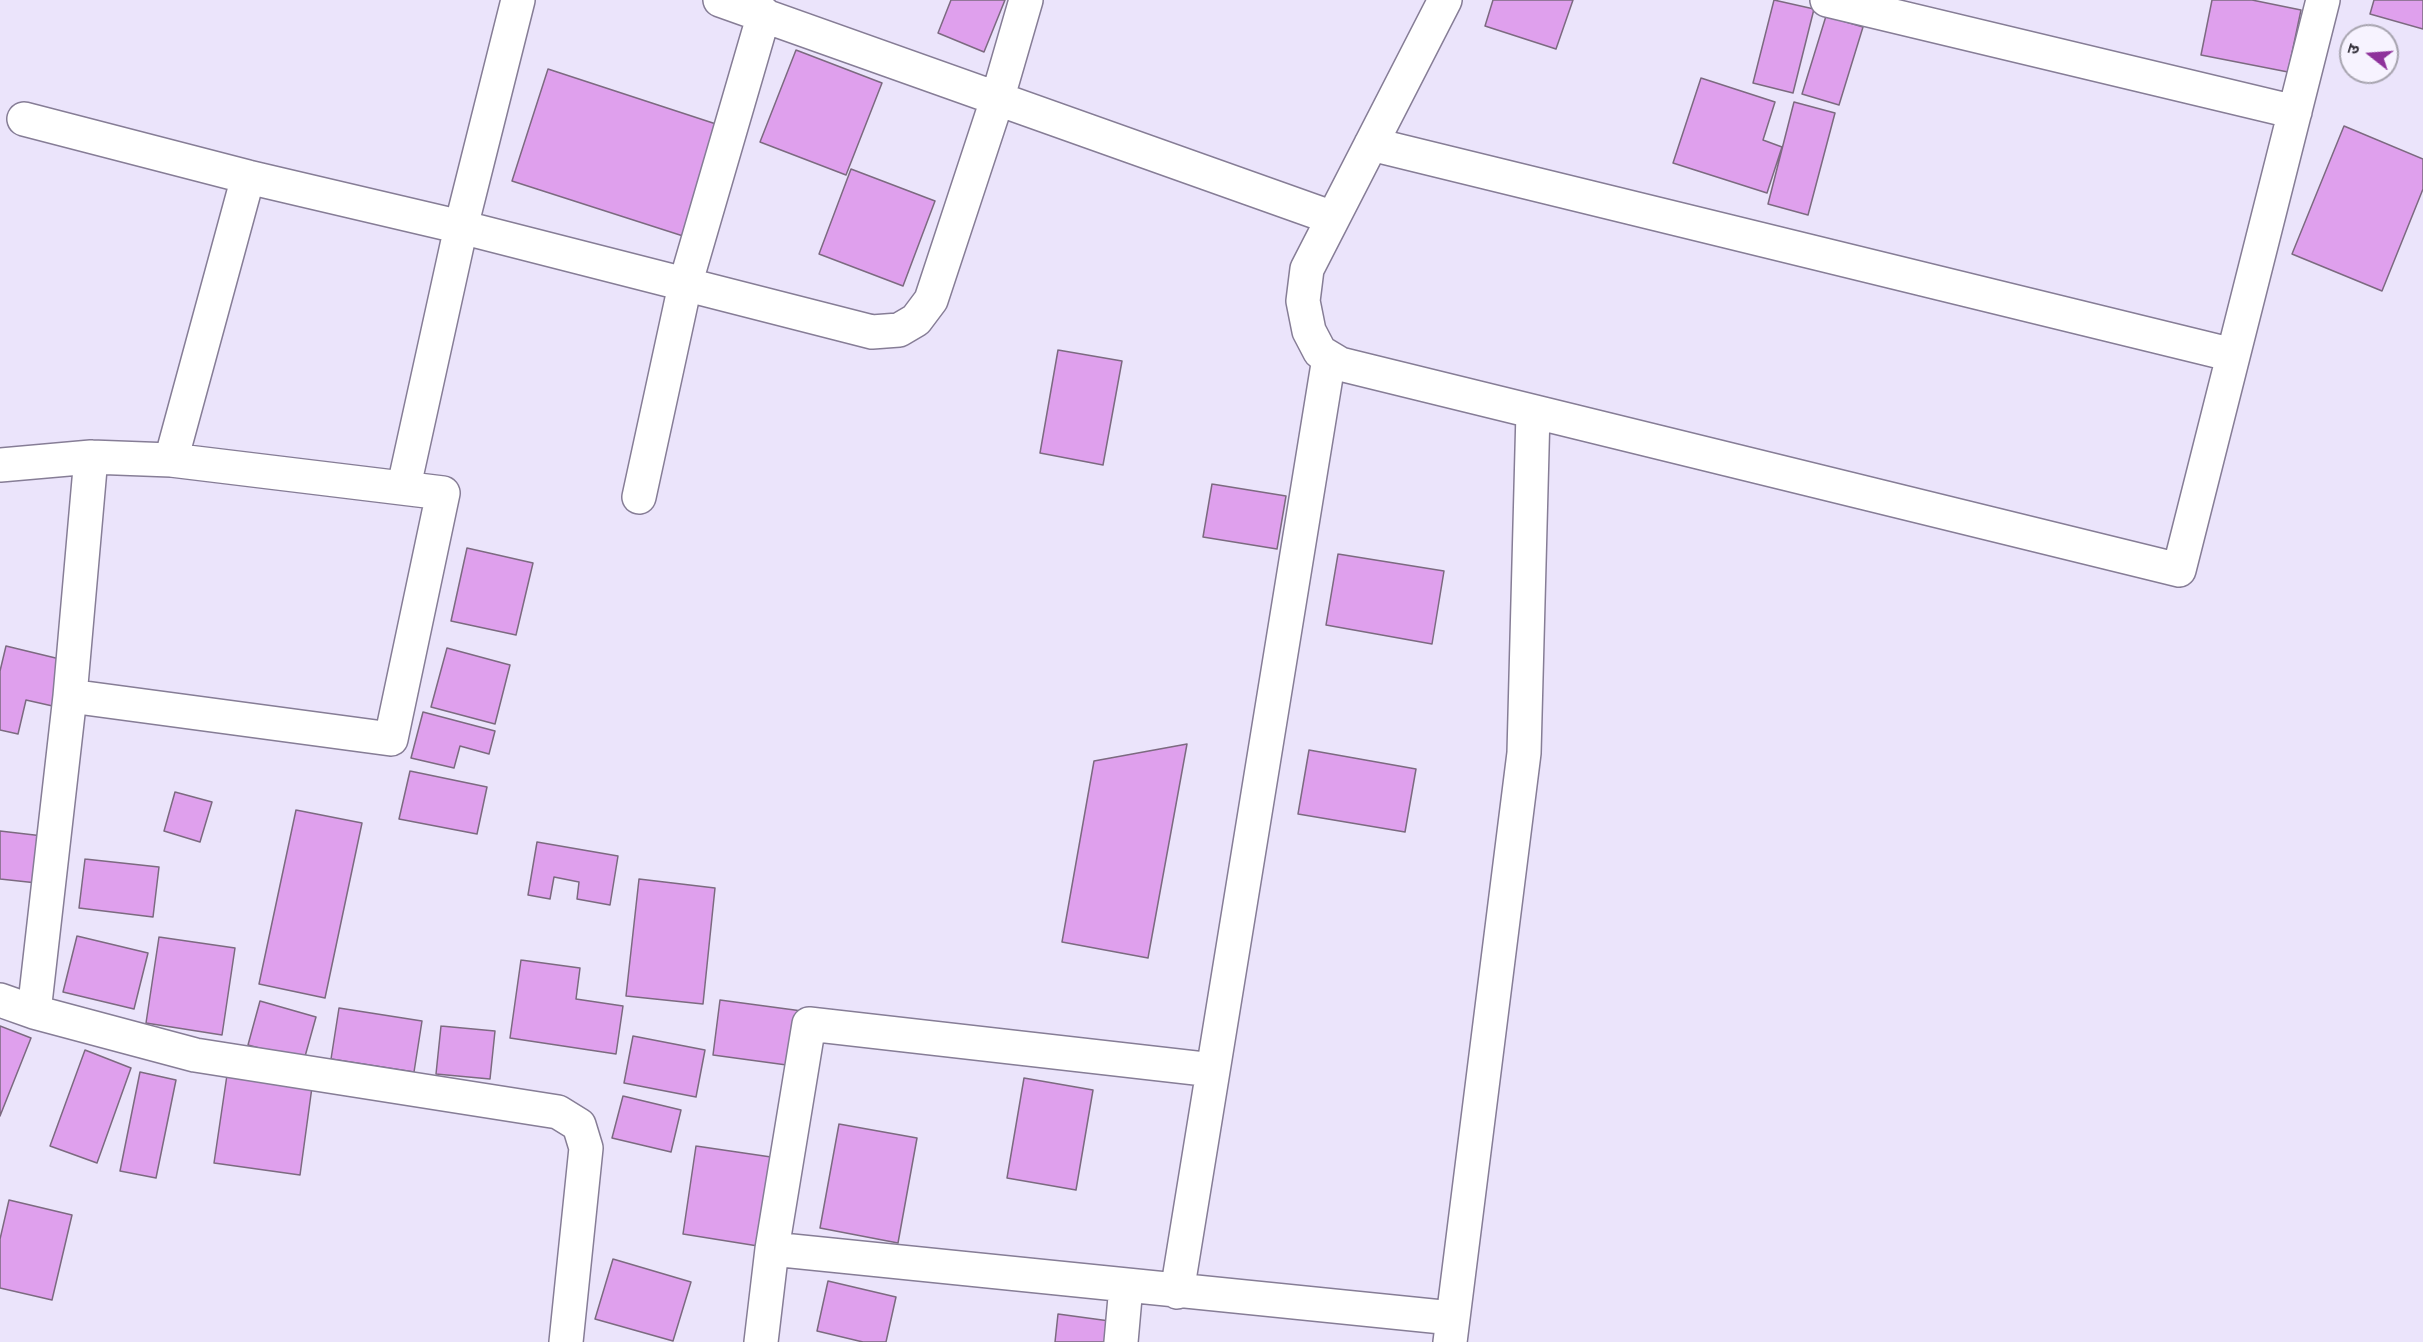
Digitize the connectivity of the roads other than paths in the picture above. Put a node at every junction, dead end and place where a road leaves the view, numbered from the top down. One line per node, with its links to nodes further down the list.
1 (518, 0): 14 (street)
2 (720, 0): 7 (street)
3 (1026, 0): 8 (street)
4 (1445, 0): 11 (street)
5 (1827, 0): 9 (street)
6 (2323, 0): 9 (street)
7 (764, 14): 8 (street); 15 (street)
8 (997, 100): 13 (street); 15 (street)
9 (2295, 112): 16 (street)
10 (24, 119): 12 (street)
11 (1371, 144): 13 (street); 16 (street)
12 (248, 177): 14 (street); 20 (street)
13 (1333, 218): 17 (street)
14 (461, 227): 15 (street); 22 (street)
15 (685, 285): 23 (street)
16 (2233, 355): 18 (street)
17 (1329, 358): 18 (street); 27 (street)
18 (1533, 412): 31 (street)
19 (91, 457): 20 (street); 21 (street); 24 (street)
20 (171, 460): 22 (street)
21 (0, 465)
22 (404, 486): 24 (street)
23 (639, 497)
24 (70, 696): 26 (street)
25 (0, 1000): 26 (street)
26 (34, 1012): 32 (street)
27 (1213, 1070): 28 (street); 30 (street)
28 (772, 1249): 29 (street); 33 (street)
29 (1126, 1286): 30 (street); 34 (street)
30 (1177, 1292): 31 (street)
31 (1451, 1330)
32 (566, 1342)
33 (761, 1342)
34 (1121, 1342)

